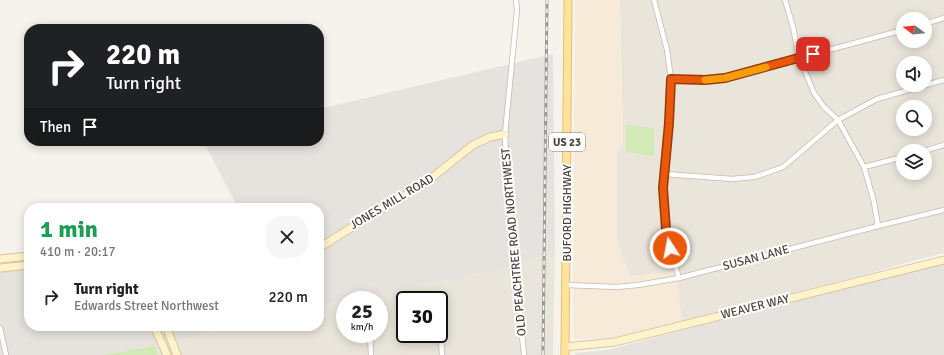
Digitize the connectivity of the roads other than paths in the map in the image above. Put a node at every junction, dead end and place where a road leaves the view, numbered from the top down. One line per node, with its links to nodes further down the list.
1 (516, 0): 12 (street, OLD PEACHTREE ROAD NORTHWEST)
2 (568, 0): 27 (main road, BUFORD HIGHWAY / US 23)
3 (654, 0): 9 (street)
4 (785, 0): 8 (street)
5 (944, 18): 6 (street)
6 (932, 22)
7 (896, 32): 8 (street)
8 (799, 57): 9 (street); 11 (street)
9 (671, 79): 17 (street)
10 (944, 80): 11 (street)
11 (838, 120): 16 (street); 17 (street)
12 (505, 134): 20 (street, JONES MILL ROAD); 39 (street, OLD PEACHTREE ROAD NORTHWEST)
13 (944, 146): 14 (street)
14 (932, 149)
15 (896, 159): 16 (street)
16 (864, 168): 19 (street)
17 (665, 174): 26 (street)
18 (944, 210): 19 (street, SUSAN LANE)
19 (878, 226): 26 (street, SUSAN LANE)
20 (324, 245)
21 (24, 257): 22 (street)
22 (0, 259)
23 (944, 260): 33 (street, WEAVER WAY)
24 (24, 266): 25 (street)
25 (0, 268)
26 (679, 278): 27 (street, SUSAN LANE)
27 (566, 285): 33 (main road, BUFORD HIGHWAY / US 23)
28 (0, 328): 34 (street)
29 (156, 331): 35 (street)
30 (168, 331): 36 (street)
31 (370, 343): 37 (street)
32 (441, 343): 38 (street)
33 (565, 351)
34 (6, 355)
35 (167, 355)
36 (178, 355)
37 (371, 355)
38 (442, 355)
39 (524, 355)

